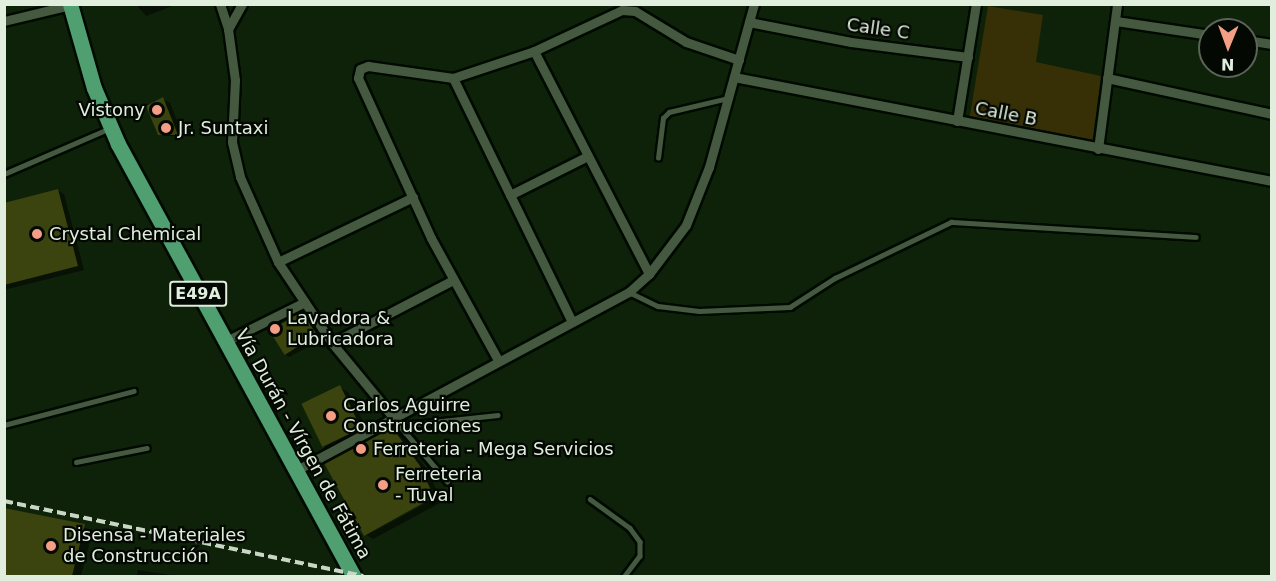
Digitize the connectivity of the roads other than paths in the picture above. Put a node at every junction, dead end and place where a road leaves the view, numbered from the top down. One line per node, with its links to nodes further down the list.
1 (220, 4): 10 (street)
2 (242, 4): 10 (street)
3 (754, 4): 9 (street)
4 (976, 4): 13 (street)
5 (1117, 4): 8 (street)
6 (70, 5): 7 (street); 21 (main road, Vía Durán - Vírgen de Fátima / E49A)
7 (4, 21)
8 (1116, 21): 11 (street); 17 (street)
9 (749, 22): 13 (street, Calle C); 14 (street)
10 (228, 29): 30 (street)
11 (1198, 33)
12 (534, 51): 14 (street); 16 (street); 23 (street)
13 (968, 57): 20 (street)
14 (739, 60): 15 (street)
15 (734, 77): 18 (street); 20 (street, Calle B)
16 (453, 78): 27 (street); 28 (street)
17 (1107, 78): 19 (street); 22 (street)
18 (728, 98): 24 (lane); 31 (street)
19 (1272, 114)
20 (957, 121): 22 (street, Calle B)
21 (111, 128): 25 (lane); 36 (main road, Vía Durán - Vírgen de Fátima / E49A)
22 (1098, 149): 26 (street, Calle B)
23 (588, 156): 27 (street); 31 (street)
24 (658, 158)
25 (4, 174)
26 (1272, 181)
27 (510, 195): 35 (street)
28 (413, 197): 30 (street); 32 (street)
29 (1196, 237): 33 (lane)
30 (278, 262): 34 (street)
31 (648, 274): 33 (street)
32 (453, 280): 37 (street); 38 (street)
33 (629, 292): 35 (street)
34 (305, 302): 36 (street); 37 (street)
35 (572, 322): 38 (street)
36 (224, 342): 46 (main road, Vía Durán - Vírgen de Fátima / E49A)
37 (332, 343): 41 (street)
38 (498, 360): 41 (street)
39 (134, 392): 42 (lane)
40 (498, 415): 43 (lane)
41 (393, 417): 43 (lane); 46 (street)
42 (4, 426)
43 (405, 433): 47 (lane)
44 (147, 448): 45 (lane)
45 (76, 462)
46 (295, 471): 49 (main road, Vía Durán - Vírgen de Fátima / E49A)
47 (447, 481)
48 (590, 499): 50 (lane)
49 (354, 576)
50 (626, 576)

